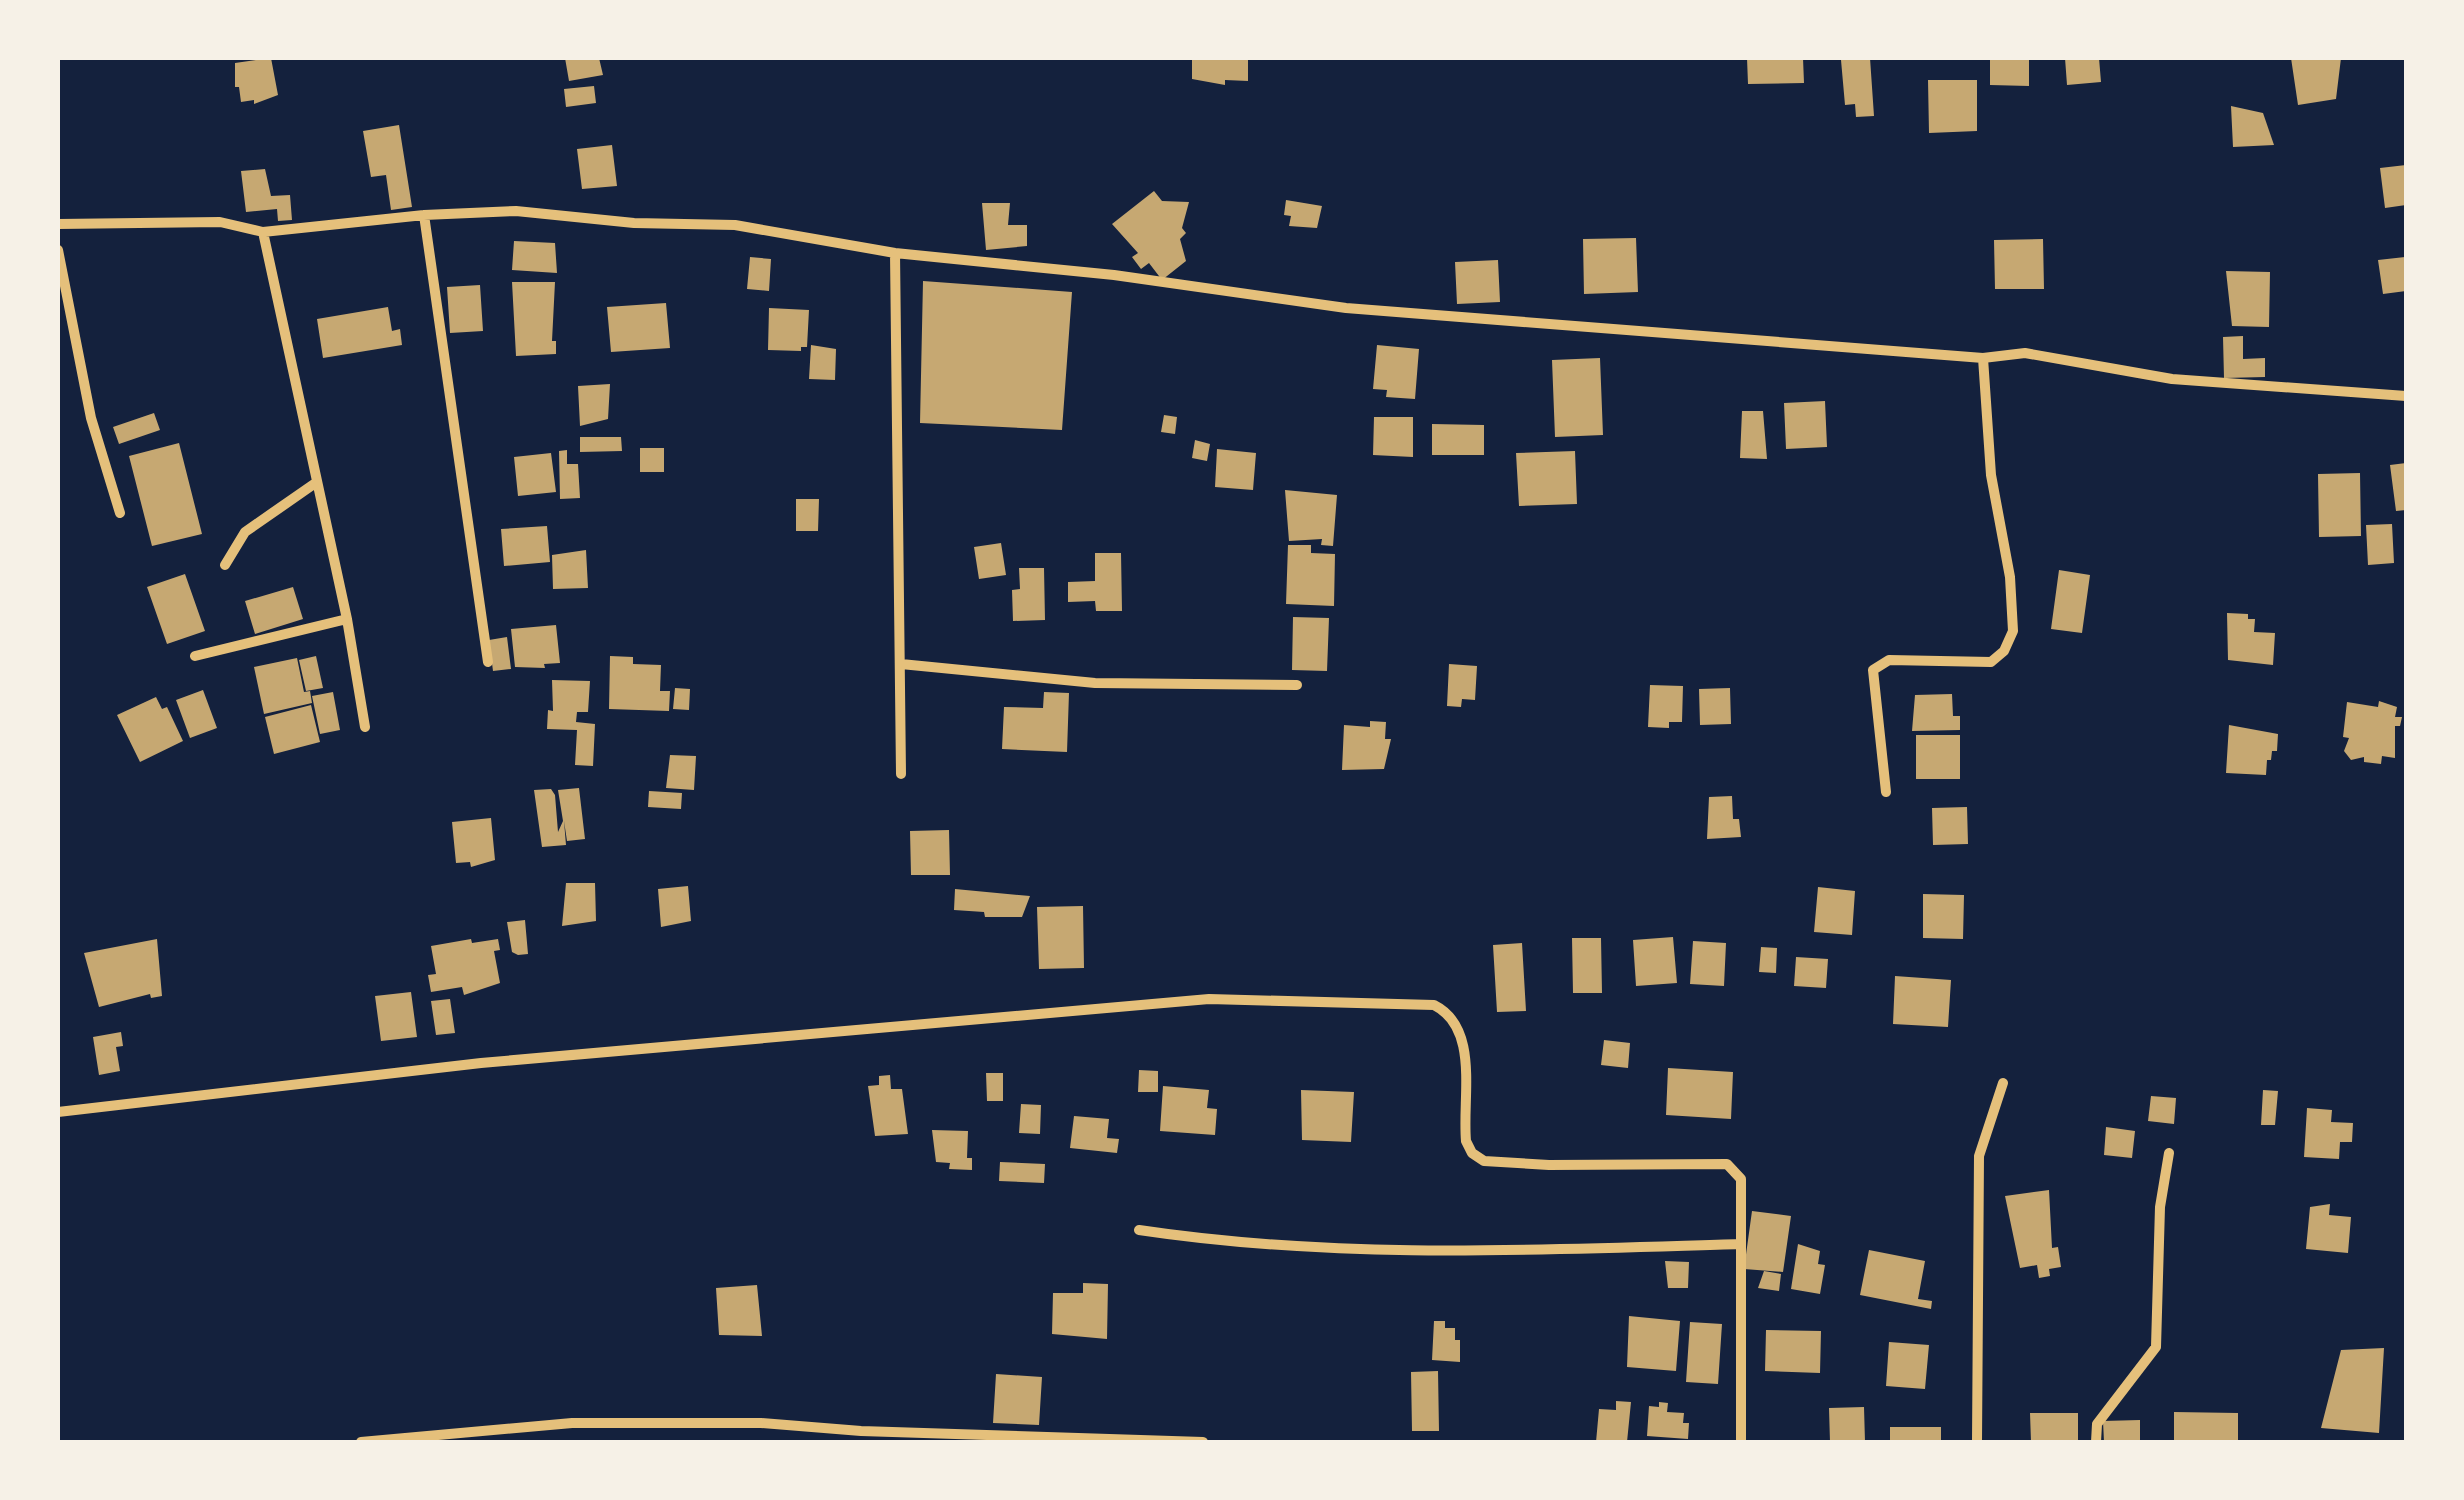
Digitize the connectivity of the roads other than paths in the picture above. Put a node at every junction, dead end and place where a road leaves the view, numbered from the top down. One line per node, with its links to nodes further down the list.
1 (424, 215): 3 (street); 5 (street); 13 (street)
2 (58, 224): 3 (street)
3 (263, 232): 8 (street)
4 (58, 250): 9 (street)
5 (896, 253): 6 (street); 14 (street)
6 (1983, 358): 7 (street); 18 (street)
7 (2406, 396)
8 (314, 484): 10 (street); 11 (street)
9 (120, 513)
10 (225, 565)
11 (347, 619): 12 (street); 16 (street)
12 (196, 656)
13 (488, 662)
14 (901, 664): 15 (street); 17 (street)
15 (1297, 685)
16 (365, 728)
17 (901, 774)
18 (1886, 792)
19 (2002, 1084): 28 (street)
20 (58, 1112): 23 (street)
21 (2169, 1153): 29 (street)
22 (1140, 1230): 23 (street)
23 (1740, 1244): 27 (street)
24 (979, 1437): 25 (street); 26 (street)
25 (361, 1442)
26 (1203, 1442)
27 (1741, 1442)
28 (1977, 1442)
29 (2096, 1442)

